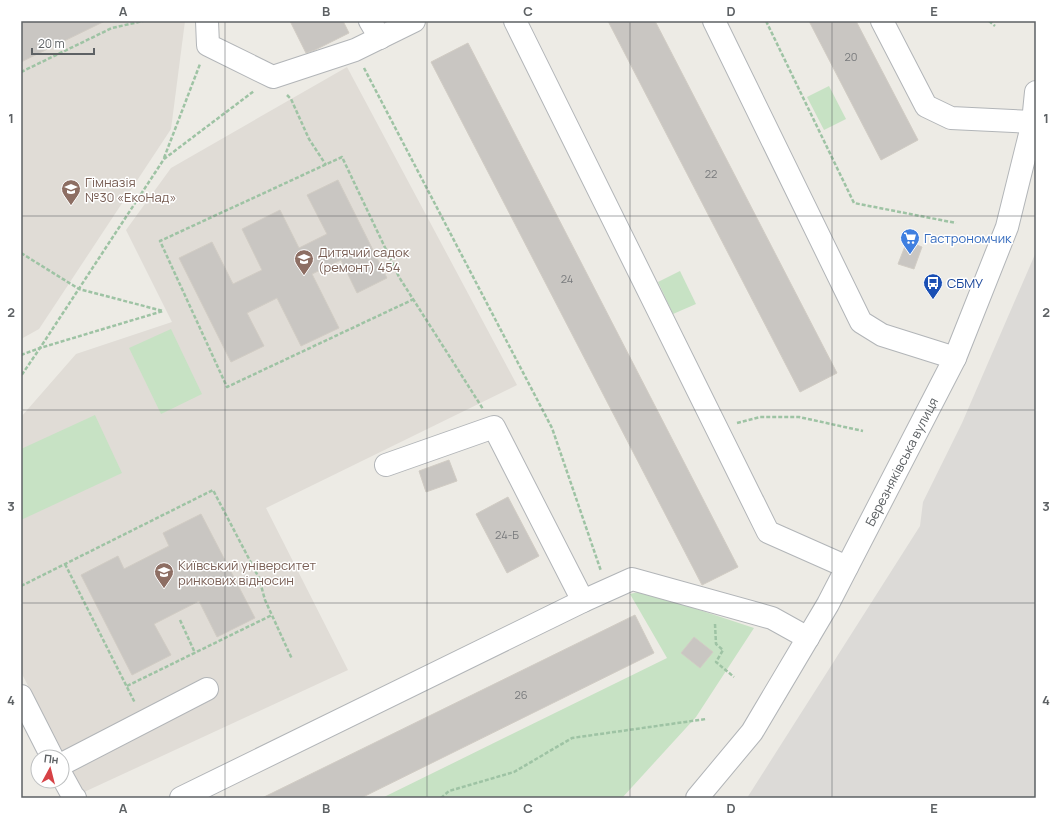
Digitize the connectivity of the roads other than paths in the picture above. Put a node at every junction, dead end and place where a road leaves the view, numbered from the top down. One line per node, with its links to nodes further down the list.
1 (207, 21): 6 (street)
2 (414, 21): 6 (street)
3 (516, 21): 11 (street)
4 (714, 21): 9 (street)
5 (882, 21): 8 (street)
6 (375, 30)
7 (1036, 92): 8 (street, Березняківська вулиця)
8 (1033, 122): 9 (street, Березняківська вулиця)
9 (955, 358): 11 (street, Березняківська вулиця)
10 (386, 465): 12 (street)
11 (847, 567): 13 (street, Березняківська вулиця)
12 (583, 601): 13 (street); 20 (street)
13 (808, 638): 21 (street, Березняківська вулиця)
14 (207, 689): 17 (street)
15 (21, 696): 16 (street)
16 (48, 749)
17 (70, 760)
18 (69, 789): 19 (street)
19 (75, 798)
20 (181, 798)
21 (697, 798)

